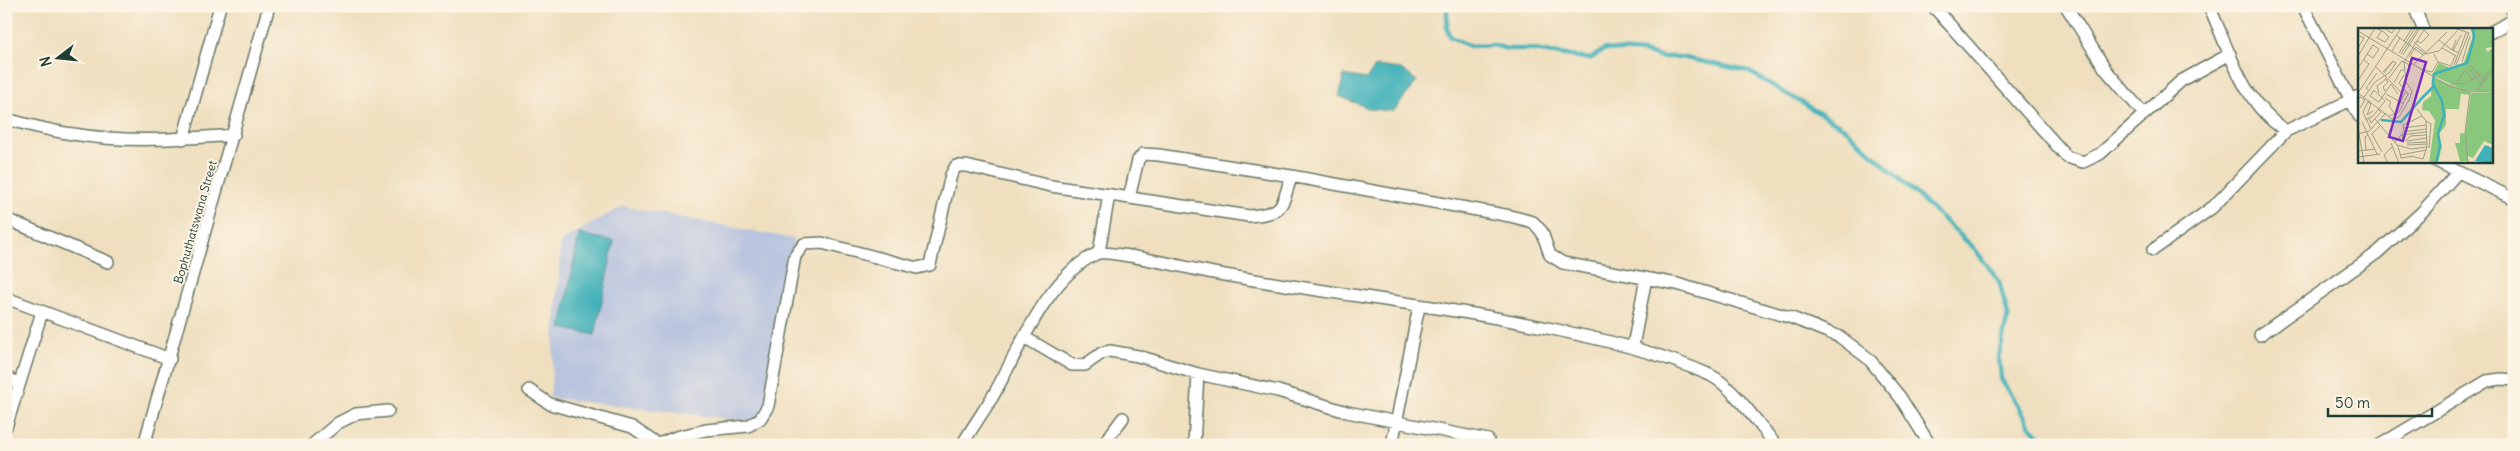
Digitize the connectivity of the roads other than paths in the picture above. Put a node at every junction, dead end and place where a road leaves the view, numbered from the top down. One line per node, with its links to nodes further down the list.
1 (220, 6): 20 (street)
2 (270, 6): 19 (street, Bophuthatswana Street)
3 (1933, 6): 16 (street)
4 (2066, 6): 16 (street)
5 (2209, 6): 13 (street)
6 (2303, 6): 14 (street)
7 (2414, 6): 11 (street)
8 (2511, 6): 9 (street)
9 (2514, 16)
10 (2514, 20): 12 (street)
11 (2424, 28)
12 (2492, 31)
13 (2230, 54): 16 (street); 18 (street)
14 (2354, 97): 15 (street); 18 (street)
15 (2358, 112)
16 (2144, 114)
17 (6, 119): 20 (street)
18 (2286, 130): 28 (street)
19 (234, 135): 20 (street); 38 (street, Bophuthatswana Street)
20 (183, 139)
21 (2438, 162): 22 (street)
22 (2458, 172): 26 (street); 35 (street)
23 (1291, 176): 25 (street); 25 (street); 31 (street)
24 (1109, 195): 25 (street); 29 (street); 49 (street)
25 (1129, 198)
26 (2514, 199)
27 (6, 219): 30 (street)
28 (2154, 250)
29 (1099, 252): 33 (street); 36 (street)
30 (108, 262)
31 (1646, 278): 37 (street); 57 (street)
32 (6, 298): 34 (street)
33 (1419, 306): 37 (street); 46 (street)
34 (42, 312): 38 (street); 42 (street)
35 (2260, 335)
36 (1024, 337): 39 (street); 52 (street)
37 (1633, 346): 56 (street)
38 (170, 359): 50 (street, Bophuthatswana Street)
39 (1198, 374): 46 (street); 54 (street)
40 (6, 377): 42 (street)
41 (2514, 380): 58 (street)
42 (19, 384): 47 (street)
43 (529, 390): 49 (street)
44 (388, 411): 51 (street)
45 (1123, 418): 53 (street)
46 (1398, 422): 48 (street); 55 (street)
47 (6, 427)
48 (1488, 440)
49 (657, 444)
50 (144, 445)
51 (312, 445)
52 (962, 445)
53 (1103, 445)
54 (1194, 445)
55 (1392, 445)
56 (1776, 445)
57 (1930, 445)
58 (2380, 445)

